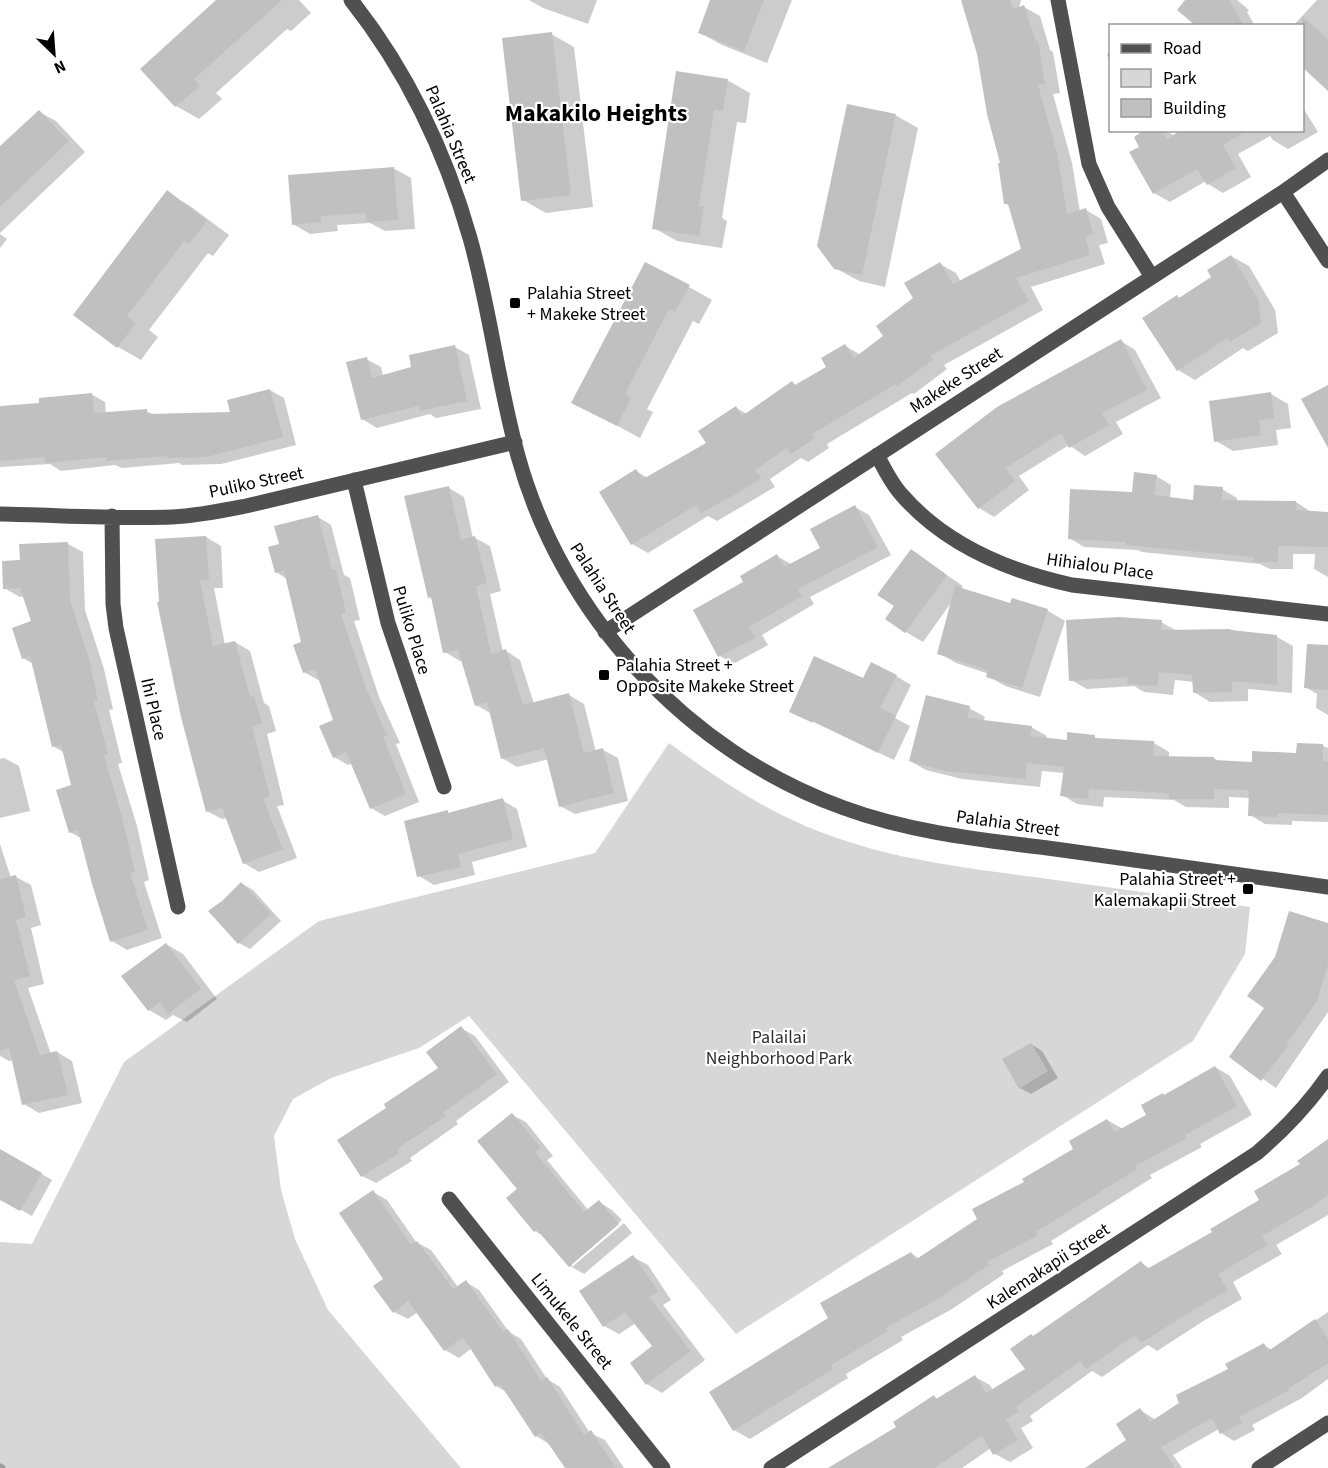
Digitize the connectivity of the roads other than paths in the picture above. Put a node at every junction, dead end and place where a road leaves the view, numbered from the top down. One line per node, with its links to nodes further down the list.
1 (351, 0): 7 (street, Palahia Street)
2 (1058, 0): 6 (street)
3 (1328, 160): 4 (street, Makeke Street)
4 (1282, 192): 5 (street); 6 (street, Makeke Street)
5 (1328, 261)
6 (1152, 277): 8 (street, Makeke Street)
7 (515, 442): 9 (street, Puliko Street); 13 (street, Palahia Street)
8 (877, 455): 12 (street, Hihialou Place); 13 (street, Makeke Street)
9 (354, 480): 11 (street, Puliko Street); 14 (street, Puliko Place)
10 (0, 514): 11 (street, Puliko Street)
11 (112, 516): 16 (street, Ihi Place)
12 (1328, 614)
13 (605, 632): 15 (street, Palahia Street)
14 (444, 787)
15 (1328, 887)
16 (178, 907)
17 (1328, 1076): 21 (street, Kalemakapii Street)
18 (449, 1199): 20 (street, Limukele Street)
19 (1328, 1423): 22 (street)
20 (663, 1468)
21 (771, 1468)
22 (1259, 1468)

